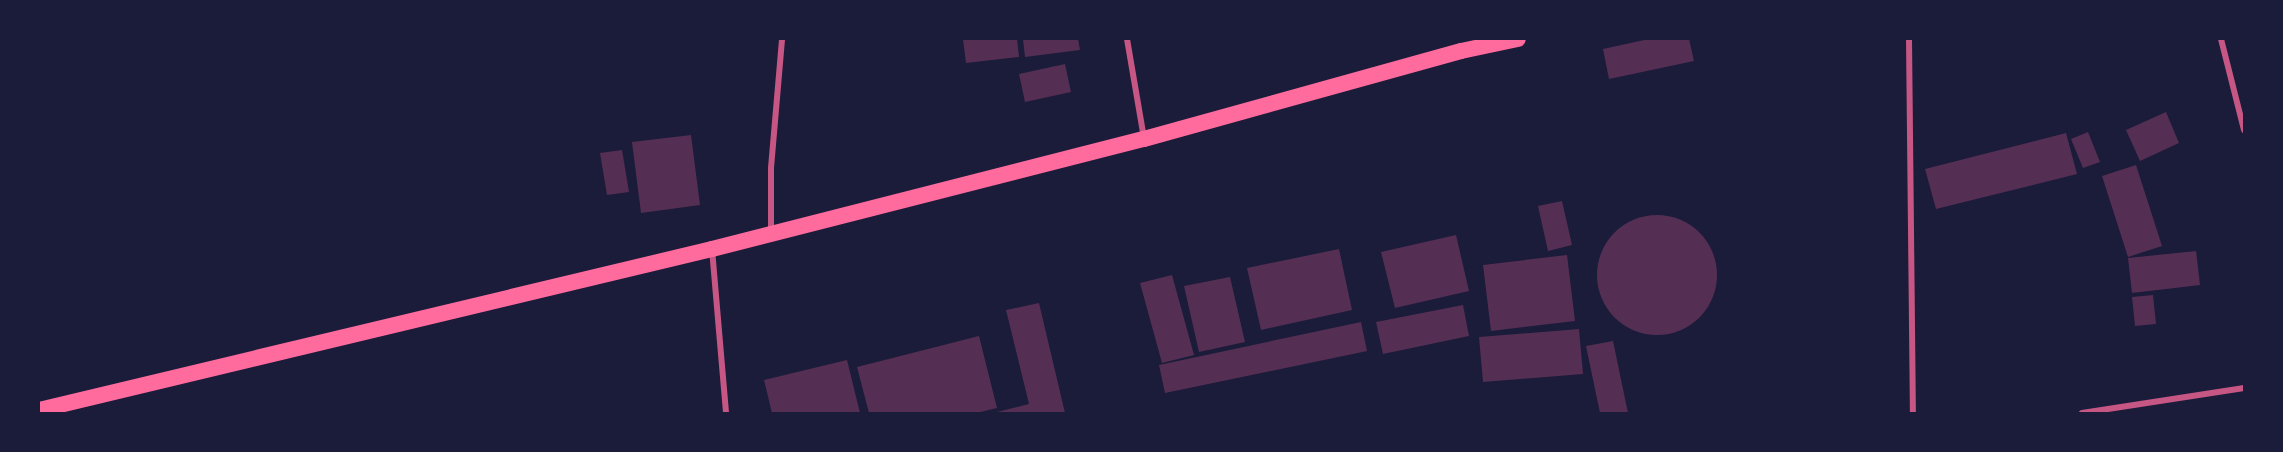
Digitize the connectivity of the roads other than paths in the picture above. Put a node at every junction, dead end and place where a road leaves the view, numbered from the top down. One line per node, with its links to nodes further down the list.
1 (782, 39): 9 (street)
2 (1127, 39): 8 (street)
3 (1518, 39): 6 (highway)
4 (1909, 39): 14 (street)
5 (2221, 39): 7 (street)
6 (1461, 45): 8 (highway)
7 (2244, 130)
8 (1144, 139): 9 (highway)
9 (771, 233): 10 (highway)
10 (712, 249): 12 (highway); 13 (street)
11 (2244, 388): 15 (street)
12 (39, 410)
13 (726, 413)
14 (1912, 413)
15 (2082, 413)

